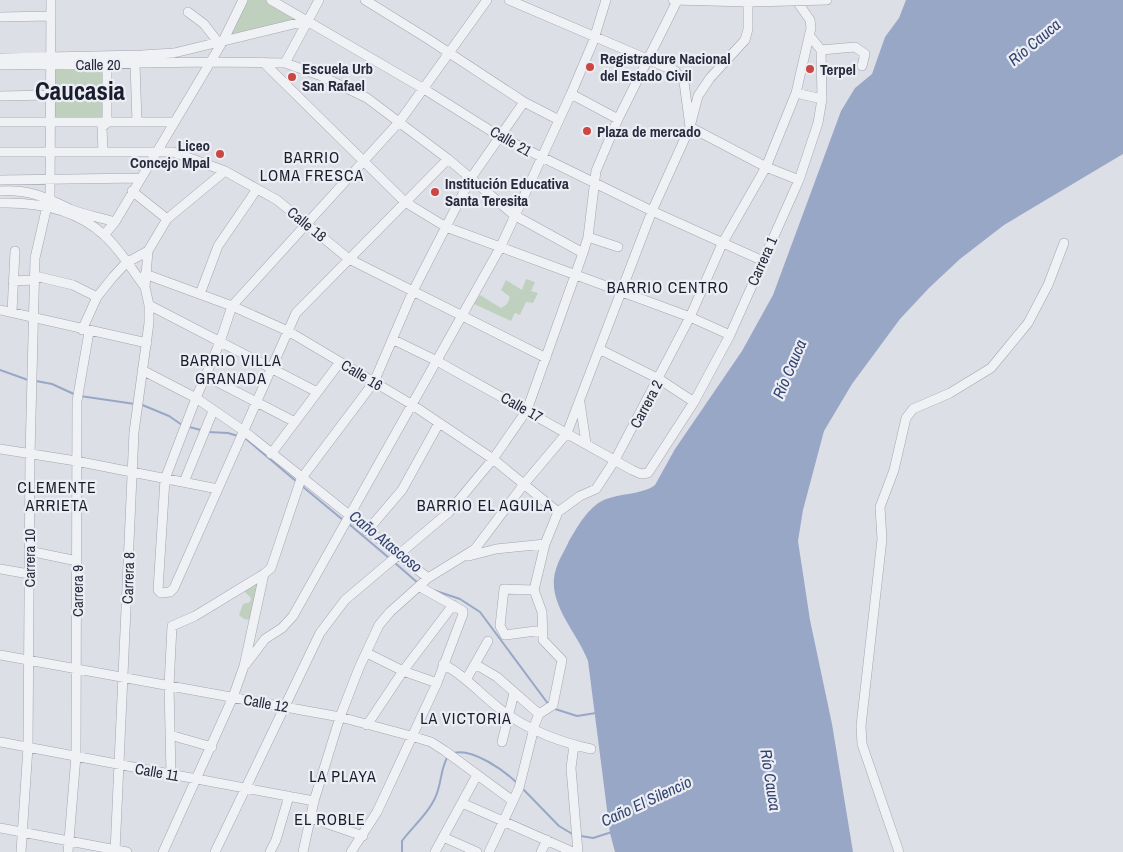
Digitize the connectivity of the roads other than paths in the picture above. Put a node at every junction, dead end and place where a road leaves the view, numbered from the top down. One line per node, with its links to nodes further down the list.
1 (51, 0): 14 (street, Carrera 10)
2 (242, 0): 19 (street)
3 (271, 0): 16 (street, Calle 21)
4 (319, 0): 16 (street)
5 (365, 0): 21 (street)
6 (488, 0): 21 (street)
7 (509, 0): 18 (street)
8 (606, 0): 18 (street)
9 (675, 0): 12 (street); 23 (street)
10 (827, 0): 11 (street)
11 (797, 1): 12 (street); 17 (street, Carrera 2)
12 (748, 2): 37 (street)
13 (188, 12): 19 (street)
14 (50, 16): 15 (street); 24 (street, Carrera 10)
15 (0, 17)
16 (306, 21): 19 (street, Calle 20); 27 (street); 32 (street, Calle 21)
17 (810, 36): 20 (street); 33 (street, Carrera 2)
18 (594, 37): 23 (street); 34 (street)
19 (220, 41): 24 (street, Calle 20); 25 (street)
20 (821, 50): 31 (street); 39 (street, Carrera 1)
21 (450, 52): 32 (street); 40 (street)
22 (0, 58): 24 (street, Calle 20)
23 (648, 60): 38 (street); 41 (street)
24 (50, 61): 28 (street, Calle 20); 30 (street, Calle 20); 35 (street, Carrera 10)
25 (208, 62): 26 (street, Calle 20); 29 (street, Calle 20); 47 (street)
26 (263, 62): 27 (street, Calle 20); 57 (street)
27 (285, 63): 43 (street, Calle 20)
28 (107, 64): 29 (street, Calle 20); 48 (street)
29 (135, 64): 46 (street)
30 (0, 65)
31 (862, 66)
32 (424, 89): 43 (street); 50 (street, Calle 21)
33 (796, 93): 39 (street); 58 (street, Carrera 2)
34 (571, 94): 41 (street); 42 (street)
35 (50, 95): 36 (street); 45 (street, Carrera 10)
36 (0, 96)
37 (698, 96): 38 (street); 49 (street)
38 (686, 99): 49 (street)
39 (822, 99): 64 (street, Carrera 1)
40 (524, 102): 42 (street); 50 (street)
41 (618, 119): 65 (street)
42 (559, 120): 55 (street)
43 (400, 121): 56 (street, Calle 20); 57 (street)
44 (0, 122): 45 (street)
45 (50, 122): 48 (street); 52 (street, Carrera 10)
46 (137, 122): 47 (street); 48 (street)
47 (173, 122): 51 (street)
48 (107, 123): 54 (street)
49 (690, 128): 58 (street); 72 (street)
50 (499, 136): 55 (street, Calle 21); 61 (street)
51 (156, 150): 54 (street, Calle 18); 59 (street, Calle 18); 60 (street)
52 (50, 151): 53 (street, Calle 18); 54 (street, Calle 18); 63 (street, Carrera 10)
53 (0, 152)
54 (103, 152)
55 (540, 158): 65 (street, Calle 21); 73 (street)
56 (448, 159): 61 (street, Calle 20); 70 (street)
57 (364, 162): 70 (street); 76 (street)
58 (766, 167): 64 (street); 81 (street, Carrera 2)
59 (225, 171): 66 (street, Calle 18); 74 (street)
60 (140, 178): 63 (street); 68 (street)
61 (470, 178): 73 (street, Calle 20); 77 (street)
62 (0, 180): 63 (street)
63 (50, 180): 69 (street, Carrera 10)
64 (799, 180): 88 (street, Carrera 1)
65 (595, 184): 72 (street, Calle 21); 79 (street)
66 (257, 189): 76 (street, Calle 18); 97 (street)
67 (0, 191): 69 (street)
68 (132, 191): 74 (street); 75 (street)
69 (49, 202): 71 (street); 75 (street); 78 (street); 92 (street, Carrera 10)
70 (405, 202): 77 (street); 87 (street)
71 (0, 204)
72 (652, 211): 81 (street, Calle 21); 96 (street)
73 (514, 215): 83 (street); 86 (street, Calle 20)
74 (167, 219): 85 (street)
75 (115, 222): 78 (street)
76 (307, 223): 87 (street, Calle 18); 100 (street)
77 (446, 227): 83 (street); 95 (street)
78 (104, 234): 89 (street)
79 (588, 237): 82 (street); 86 (street)
80 (1064, 243): 224 (street)
81 (722, 244): 88 (street, Calle 21); 104 (street, Carrera 2)
82 (618, 247)
83 (500, 248): 91 (street); 103 (street)
84 (15, 251): 93 (street)
85 (148, 251): 89 (street, Carrera 9); 90 (street)
86 (583, 253): 91 (street)
87 (349, 259): 95 (street, Calle 18); 107 (street)
88 (762, 260): 108 (street, Carrera 1)
89 (126, 263): 94 (street); 98 (street, Carrera 9)
90 (145, 274): 94 (street); 97 (street, Calle 16)
91 (575, 275): 96 (street); 113 (street)
92 (35, 278): 93 (street); 98 (street); 105 (street, Carrera 10)
93 (14, 281): 102 (street)
94 (144, 287): 99 (street, Carrera 8)
95 (414, 291): 103 (street, Calle 18); 109 (street)
96 (620, 292): 104 (street); 112 (street)
97 (200, 294): 100 (street, Calle 16)
98 (97, 297): 106 (street, Carrera 9)
99 (149, 305): 110 (street); 111 (street, Carrera 8)
100 (232, 306): 107 (street, Calle 16); 110 (street)
101 (0, 310): 102 (street)
102 (12, 312): 105 (street)
103 (461, 315): 113 (street, Calle 18); 114 (street)
104 (690, 317): 108 (street); 119 (street, Carrera 2)
105 (33, 318): 106 (street); 136 (street, Carrera 10)
106 (86, 331): 111 (street); 139 (street, Carrera 9)
107 (288, 331): 115 (street, Calle 16); 116 (street)
108 (730, 335): 124 (street, Carrera 1)
109 (394, 340): 114 (street, Calle 17); 120 (street)
110 (220, 342): 116 (street); 118 (street)
111 (147, 343): 117 (street, Carrera 8)
112 (599, 348): 119 (street); 125 (street)
113 (546, 358): 127 (street)
114 (438, 361): 126 (street); 127 (street, Calle 17)
115 (340, 362): 120 (street, Calle 16); 121 (street)
116 (271, 368): 121 (street); 123 (street)
117 (142, 370): 122 (street); 140 (street, Carrera 8)
118 (206, 376): 122 (street); 123 (street)
119 (659, 379): 124 (street); 138 (street, Carrera 2)
120 (374, 382): 126 (street, Calle 16); 144 (street)
121 (317, 392): 129 (street)
122 (196, 398): 128 (street); 142 (street)
123 (256, 402): 129 (street); 132 (street)
124 (694, 402): 141 (street, Carrera 1)
125 (580, 403): 131 (street); 133 (street)
126 (411, 404): 130 (street, Calle 16); 148 (street)
127 (527, 410): 131 (street, Calle 17); 137 (street)
128 (213, 411): 132 (street); 143 (street)
129 (295, 422): 135 (street)
130 (439, 422): 137 (street, Calle 16); 149 (street)
131 (567, 433): 133 (street, Calle 17); 145 (street)
132 (242, 435): 135 (street); 146 (street)
133 (586, 443): 138 (street, Calle 17)
134 (0, 450): 136 (street)
135 (271, 454): 144 (street)
136 (30, 455): 139 (street); 151 (street, Carrera 10)
137 (493, 459): 145 (street, Calle 16); 154 (street)
138 (616, 460): 141 (street, Calle 17); 147 (street, Carrera 2)
139 (76, 461): 140 (street); 153 (street, Carrera 9)
140 (132, 472): 142 (street); 171 (street, Carrera 8)
141 (648, 473)
142 (165, 479): 143 (street); 146 (street)
143 (184, 482): 146 (street)
144 (300, 482): 148 (street); 157 (street)
145 (524, 484): 147 (street, Calle 16); 152 (street)
146 (218, 489)
147 (558, 512): 150 (street)
148 (347, 521): 149 (street); 168 (street)
149 (367, 531): 154 (street)
150 (545, 544): 152 (street); 159 (street)
151 (29, 551): 153 (street); 156 (street, Carrera 10)
152 (462, 557): 158 (street)
153 (77, 560): 169 (street, Carrera 9)
154 (394, 560): 158 (street); 177 (street)
155 (0, 569): 156 (street)
156 (29, 574): 165 (street, Carrera 10)
157 (264, 574): 168 (street); 174 (street)
158 (424, 583): 160 (street); 163 (street)
159 (534, 590): 161 (street); 161 (street)
160 (453, 605): 166 (street); 170 (street)
161 (543, 630): 178 (street)
162 (488, 641): 167 (street)
163 (367, 653): 170 (street); 180 (street)
164 (0, 655): 165 (street, Calle 12)
165 (28, 660): 169 (street, Calle 12); 188 (street, Carrera 10)
166 (443, 664): 172 (street); 173 (street)
167 (475, 664): 172 (street); 175 (street)
168 (244, 666): 176 (street)
169 (77, 669): 171 (street, Calle 12); 191 (street, Carrera 9)
170 (403, 671): 173 (street); 181 (street)
171 (124, 678): 174 (street, Calle 12); 192 (street, Carrera 8)
172 (467, 678): 179 (street)
173 (437, 683): 184 (street)
174 (169, 686): 176 (street, Calle 12); 183 (street)
175 (514, 693): 178 (street); 179 (street)
176 (233, 698): 177 (street, Calle 12); 189 (street)
177 (284, 707): 180 (street, Calle 12); 196 (street)
178 (539, 714): 182 (street)
179 (509, 715): 182 (street); 186 (street)
180 (340, 717): 181 (street, Calle 12); 198 (street)
181 (368, 724): 184 (street, Calle 12)
182 (533, 729): 187 (street); 200 (street)
183 (170, 735): 189 (street); 193 (street)
184 (411, 736): 194 (street, Calle 12); 205 (street)
185 (0, 742): 188 (street, Calle 11)
186 (502, 742)
187 (574, 745): 190 (street); 223 (street)
188 (28, 747): 191 (street, Calle 11); 204 (street, Carrera 10)
189 (212, 747): 195 (street)
190 (591, 749)
191 (76, 756): 192 (street, Calle 11); 208 (street, Carrera 9)
192 (120, 764): 193 (street, Calle 11); 209 (street, Carrera 8)
193 (171, 774): 195 (street, Calle 11)
194 (477, 775): 199 (street); 200 (street, Calle 12)
195 (197, 779): 196 (street, Calle 11); 213 (street)
196 (246, 788): 197 (street, Calle 11); 214 (street)
197 (289, 796): 198 (street, Calle 11); 215 (street)
198 (314, 801): 201 (street)
199 (462, 802): 202 (street); 206 (street)
200 (513, 802): 202 (street)
201 (311, 818): 205 (street); 216 (street)
202 (504, 823): 207 (street); 220 (street)
203 (0, 828): 204 (street)
204 (22, 834): 208 (street); 210 (street, Carrera 10)
205 (363, 836): 217 (street)
206 (443, 837): 218 (street); 219 (street)
207 (547, 840): 221 (street); 222 (street)
208 (69, 842): 209 (street); 211 (street, Carrera 9)
209 (115, 851): 212 (street)
210 (21, 852)
211 (68, 852)
212 (128, 852)
213 (163, 852)
214 (215, 852)
215 (270, 852)
216 (304, 852)
217 (351, 852)
218 (435, 852)
219 (476, 852)
220 (489, 852)
221 (541, 852)
222 (573, 852)
223 (578, 852)
224 (899, 852)

